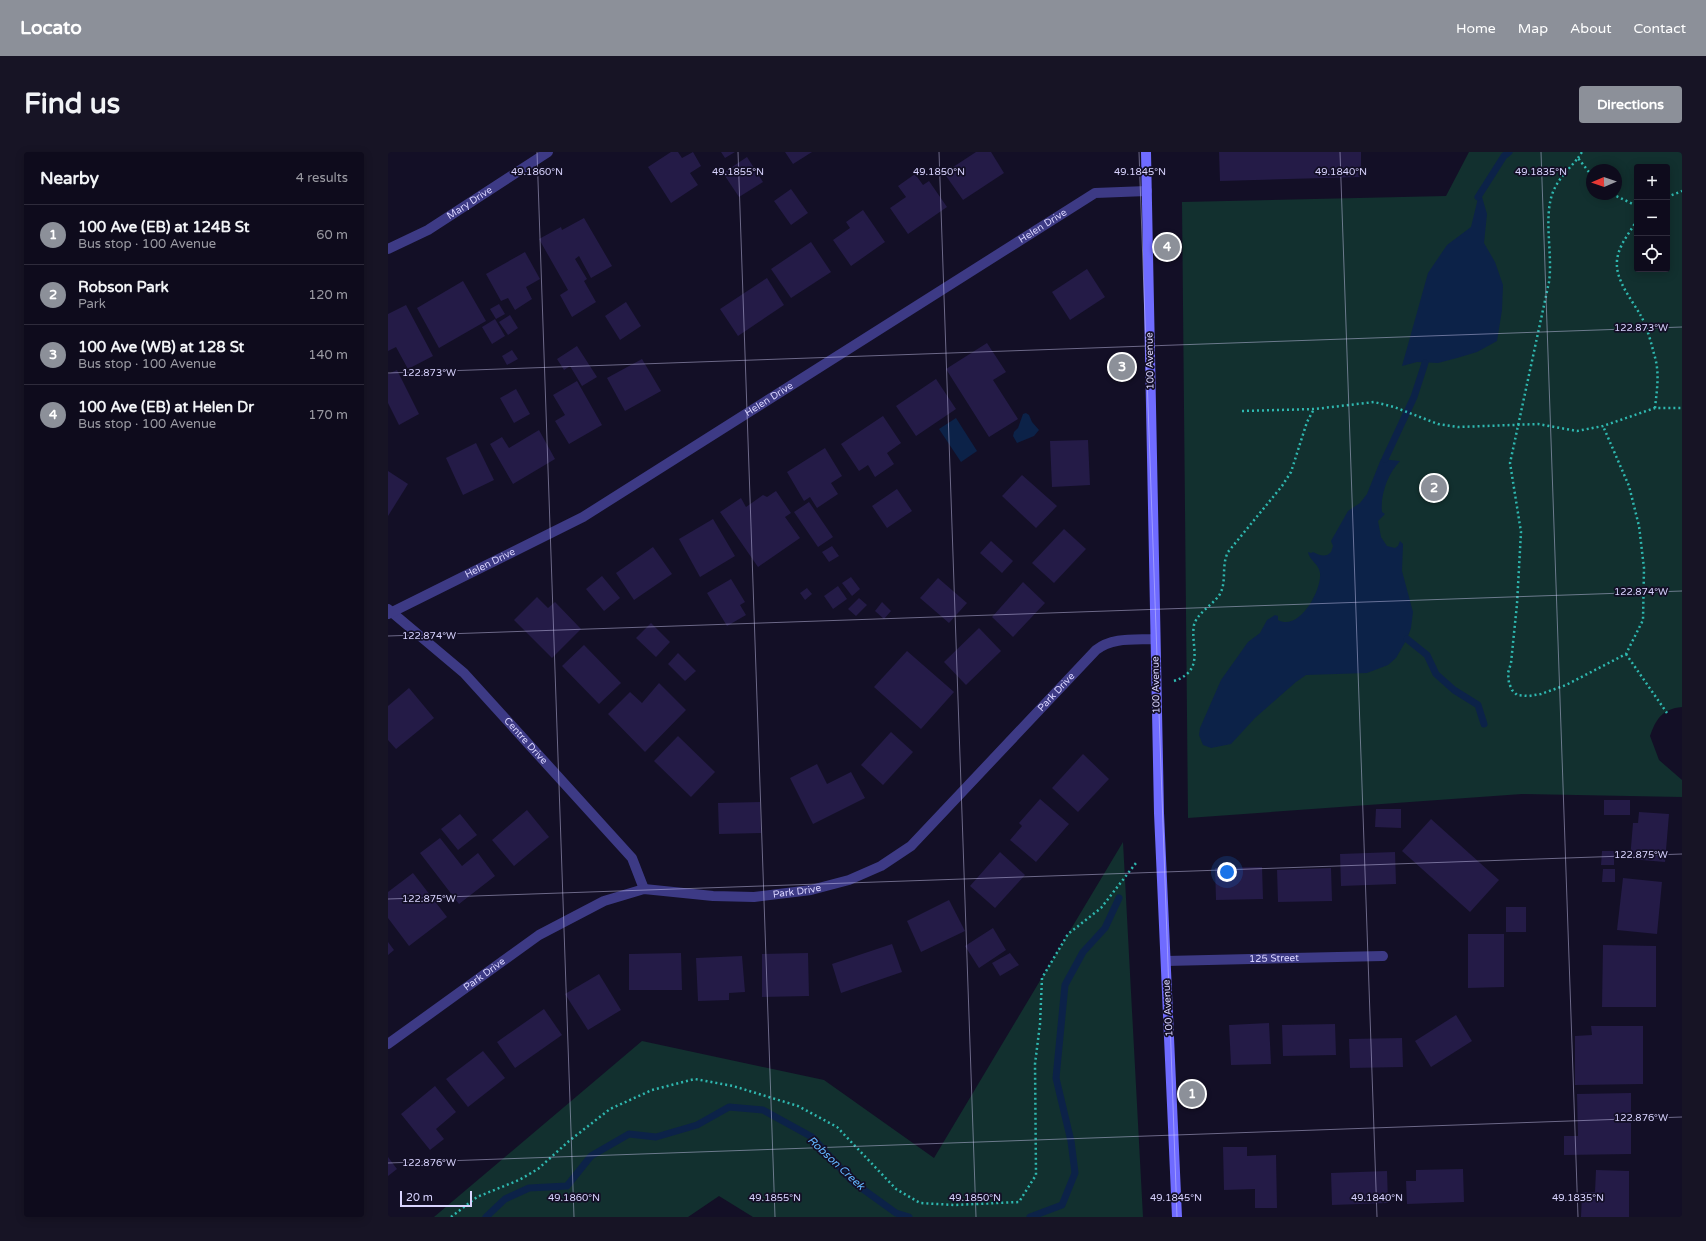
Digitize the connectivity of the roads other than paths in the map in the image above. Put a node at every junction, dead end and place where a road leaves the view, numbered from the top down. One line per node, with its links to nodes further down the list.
1 (548, 152): 4 (street, Mary Drive)
2 (1146, 152): 3 (street, 100 Avenue)
3 (1147, 191): 5 (street, Helen Drive); 6 (street, 100 Avenue)
4 (388, 249)
5 (389, 612): 7 (street, Centre Drive)
6 (1155, 639): 7 (street, Park Drive); 9 (street, 100 Avenue)
7 (644, 889): 10 (street, Park Drive)
8 (1383, 956): 9 (street, 125 Street)
9 (1166, 961): 11 (street, 100 Avenue)
10 (388, 1044)
11 (1177, 1217)

